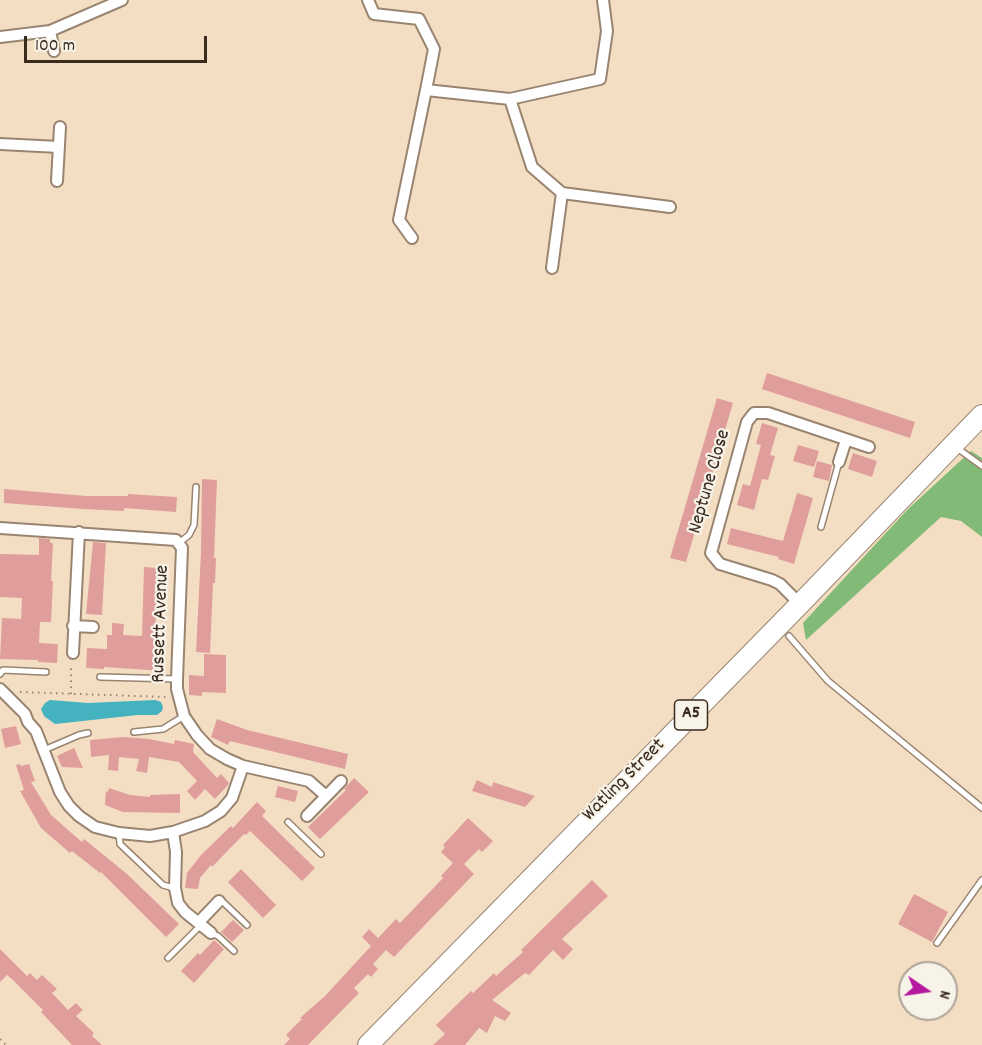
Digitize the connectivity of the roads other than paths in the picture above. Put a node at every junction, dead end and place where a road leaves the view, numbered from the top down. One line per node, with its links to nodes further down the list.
1 (122, 0): 4 (street)
2 (368, 0): 7 (street)
3 (603, 0): 8 (street)
4 (50, 31): 5 (street); 6 (street)
5 (0, 37)
6 (54, 51)
7 (426, 90): 8 (street); 15 (street)
8 (510, 99): 13 (street)
9 (60, 128): 11 (street)
10 (0, 144): 11 (street)
11 (59, 147): 12 (street)
12 (57, 181)
13 (562, 194): 14 (street); 16 (street)
14 (669, 207)
15 (412, 237)
16 (552, 268)
17 (982, 415): 19 (highway, Watling Street / A5)
18 (846, 440): 20 (street, Neptune Close); 21 (street); 28 (street, Neptune Close)
19 (953, 446): 22 (lane); 28 (highway, Watling Street / A5)
20 (869, 447)
21 (839, 462): 24 (lane)
22 (982, 466)
23 (196, 487): 27 (lane)
24 (821, 527)
25 (0, 528): 26 (street, Russett Avenue)
26 (79, 532): 27 (street, Russett Avenue); 29 (street)
27 (179, 543): 36 (street, Russett Avenue)
28 (800, 604): 61 (highway, Watling Street / A5)
29 (73, 626): 30 (street); 32 (street)
30 (93, 627)
31 (789, 636): 45 (lane)
32 (73, 654)
33 (46, 672): 34 (lane)
34 (0, 674)
35 (100, 677): 36 (lane)
36 (177, 679): 38 (street, Russett Avenue)
37 (1, 690): 41 (street)
38 (184, 716): 39 (lane); 42 (street, Russett Avenue)
39 (134, 732)
40 (88, 733): 41 (lane)
41 (44, 750): 50 (street)
42 (243, 766): 44 (street, Russett Avenue); 49 (street)
43 (341, 781): 44 (street)
44 (326, 796): 46 (street)
45 (982, 808)
46 (307, 816): 48 (lane)
47 (288, 822): 48 (lane)
48 (296, 828): 51 (lane)
49 (173, 832): 50 (street); 53 (street)
50 (119, 833): 53 (lane)
51 (321, 854)
52 (982, 880): 58 (lane)
53 (175, 888): 55 (street)
54 (219, 901): 55 (street); 56 (lane)
55 (200, 923): 57 (street); 60 (lane)
56 (247, 925)
57 (211, 933): 59 (lane)
58 (937, 943)
59 (234, 951)
60 (168, 958)
61 (368, 1045)

